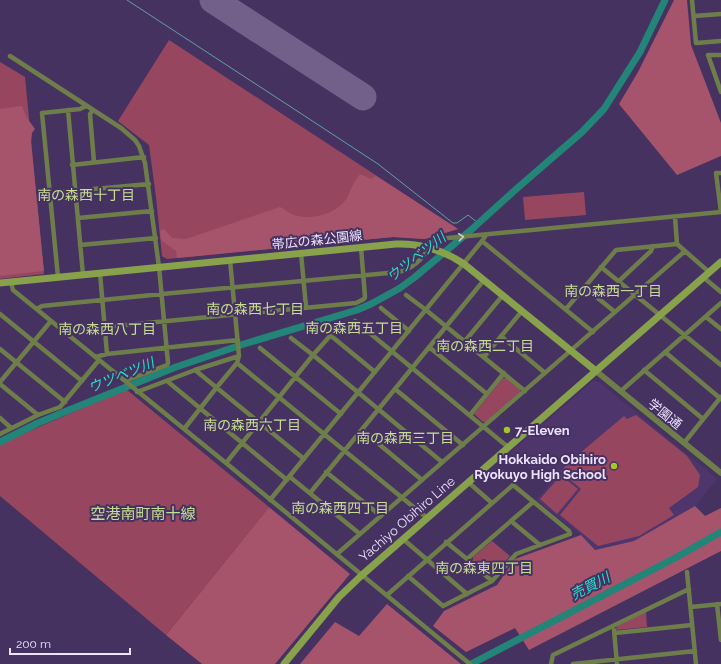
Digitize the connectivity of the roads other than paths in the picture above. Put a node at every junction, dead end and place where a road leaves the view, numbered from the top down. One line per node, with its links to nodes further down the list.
1 (692, 0): 3 (street)
2 (721, 14): 3 (street)
3 (694, 16): 4 (street)
4 (721, 41)
5 (721, 55): 7 (street)
6 (10, 56): 8 (street)
7 (721, 92)
8 (86, 106): 9 (street); 10 (street)
9 (68, 110): 13 (street); 17 (street)
10 (93, 110): 11 (street); 12 (street)
11 (144, 157): 12 (street); 15 (street)
12 (94, 162): 13 (street)
13 (72, 165): 16 (street)
14 (721, 173): 19 (street)
15 (148, 184): 16 (street); 18 (street)
16 (75, 191): 17 (street); 21 (street)
17 (50, 193): 41 (street)
18 (152, 211): 21 (street); 23 (street)
19 (721, 212): 20 (street)
20 (675, 217): 22 (street); 25 (street)
21 (78, 218): 26 (street)
22 (486, 235): 24 (street); 29 (street, one-way to 22)
23 (156, 238): 26 (street); 35 (street)
24 (482, 241): 34 (street); 60 (street)
25 (677, 244): 27 (street); 30 (street)
26 (80, 246): 39 (street)
27 (653, 246): 36 (street); 45 (street)
28 (361, 247): 29 (main road, 帯広の森公園線); 31 (main road, 帯広の森公園線); 40 (street)
29 (427, 247): 34 (main road, 帯広の森公園線); 40 (street)
30 (685, 251): 37 (street); 53 (street)
31 (301, 253): 32 (main road, 帯広の森公園線); 43 (street)
32 (230, 260): 35 (main road, 帯広の森公園線); 49 (street)
33 (721, 262): 37 (main road, Yachiyo Obihiro Line)
34 (464, 264): 44 (main road, 帯広の森公園線); 61 (street)
35 (159, 267): 38 (main road, 帯広の森公園線); 51 (street)
36 (601, 267): 45 (street); 48 (street)
37 (710, 272): 42 (main road, Yachiyo Obihiro Line)
38 (100, 273): 39 (main road, 帯広の森公園線); 55 (street)
39 (83, 274): 41 (main road, 帯広の森公園線)
40 (363, 275): 43 (street); 57 (street)
41 (58, 277): 46 (main road, 帯広の森公園線)
42 (703, 277): 50 (street); 66 (main road, Yachiyo Obihiro Line)
43 (304, 280): 49 (street); 57 (street)
44 (484, 280): 54 (main road, 帯広の森公園線); 71 (street)
45 (619, 281): 53 (street)
46 (11, 282): 47 (main road, 帯広の森公園線); 59 (street)
47 (0, 283)
48 (584, 287): 60 (street); 63 (street)
49 (233, 288): 51 (street); 65 (street)
50 (721, 292)
51 (162, 294): 55 (street); 69 (street)
52 (406, 294): 61 (street)
53 (635, 294): 63 (street); 66 (street)
54 (503, 295): 62 (main road, 帯広の森公園線); 84 (street)
55 (103, 300): 59 (street); 72 (street)
56 (721, 303): 67 (street)
57 (306, 307): 65 (street)
58 (381, 308): 75 (street)
59 (36, 309): 68 (street)
60 (566, 309): 77 (street)
61 (426, 310): 71 (street); 75 (street)
62 (522, 311): 80 (street); 89 (main road, 帯広の森公園線)
63 (615, 312): 77 (street)
64 (0, 314): 82 (street)
65 (236, 314): 69 (street); 83 (street)
66 (659, 315): 78 (street); 103 (main road, Yachiyo Obihiro Line)
67 (706, 316): 73 (street); 78 (street)
68 (51, 321): 76 (street); 82 (street)
69 (165, 321): 72 (street); 86 (street)
70 (354, 321): 90 (street)
71 (445, 326): 84 (street); 85 (street)
72 (105, 327): 76 (street); 92 (street)
73 (721, 329)
74 (324, 330): 79 (street)
75 (409, 331): 90 (street)
76 (66, 332): 96 (street)
77 (593, 332): 89 (street)
78 (685, 335): 91 (street); 99 (street)
79 (330, 336): 94 (street); 104 (street)
80 (501, 336): 95 (street); 106 (street)
81 (291, 338): 94 (street)
82 (34, 342): 97 (street); 108 (street)
83 (238, 342): 86 (street); 93 (street)
84 (465, 342): 95 (street)
85 (429, 347): 100 (street); 118 (street)
86 (166, 348): 92 (street); 110 (street)
87 (260, 348): 107 (street)
88 (0, 349): 97 (street)
89 (571, 350): 103 (main road, 帯広の森公園線); 106 (street)
90 (392, 351): 100 (street); 104 (street)
91 (665, 352): 102 (street); 120 (street)
92 (108, 354): 96 (street)
93 (239, 354): 98 (street); 101 (street)
94 (313, 355): 107 (street); 117 (street)
95 (484, 357): 105 (street)
96 (97, 358): 108 (street); 110 (street)
97 (16, 363): 111 (street); 121 (street)
98 (238, 363): 112 (street); 119 (street)
99 (721, 365)
100 (412, 368): 113 (street); 126 (street)
101 (195, 370): 109 (street); 112 (street)
102 (644, 370): 116 (street); 128 (street)
103 (596, 371): 116 (street, 学園通); 139 (main road, Yachiyo Obihiro Line)
104 (375, 372): 117 (street)
105 (504, 373): 115 (street); 118 (street)
106 (545, 373): 115 (street)
107 (296, 377): 119 (street); 124 (street)
108 (82, 381): 121 (street)
109 (167, 381): 114 (street); 122 (street)
110 (126, 382): 114 (street)
111 (0, 383): 125 (street)
112 (217, 387): 122 (street); 129 (street)
113 (395, 389): 123 (street); 138 (street)
114 (135, 390): 132 (street)
115 (525, 391): 130 (street)
116 (620, 391): 137 (street, 学園通)
117 (358, 393): 123 (street); 124 (street)
118 (487, 394): 126 (street)
119 (279, 398): 129 (street); 135 (street)
120 (721, 398): 128 (street)
121 (65, 402): 125 (street)
122 (200, 408): 132 (street); 136 (street)
123 (378, 409): 133 (street); 142 (street)
124 (341, 414): 135 (street)
125 (38, 415): 131 (street)
126 (470, 415): 130 (street)
127 (0, 418): 131 (street)
128 (703, 419): 137 (street)
129 (259, 421): 136 (street); 141 (street)
130 (484, 427): 138 (street); 139 (street)
131 (11, 428): 134 (street)
132 (184, 429): 143 (street)
133 (362, 430): 140 (street); 147 (street)
134 (0, 434)
135 (324, 435): 140 (street); 141 (street)
136 (242, 443): 143 (street); 146 (street)
137 (684, 443): 145 (street, 学園通)
138 (463, 445): 142 (street)
139 (508, 446): 148 (main road, Yachiyo Obihiro Line)
140 (344, 451): 144 (street); 150 (street)
141 (304, 459): 146 (street)
142 (442, 462): 147 (street)
143 (226, 463): 151 (street)
144 (326, 472): 149 (street); 154 (street)
145 (721, 473)
146 (289, 478): 149 (street); 151 (street)
147 (422, 480): 150 (street)
148 (468, 482): 153 (street); 155 (main road, Yachiyo Obihiro Line)
149 (310, 493): 157 (street)
150 (402, 498): 154 (street); 155 (street)
151 (270, 500): 161 (street)
152 (533, 502): 153 (street); 156 (street); 160 (street)
153 (492, 503): 159 (street)
154 (380, 516): 157 (street)
155 (427, 518): 158 (main road, Yachiyo Obihiro Line)
156 (511, 521): 160 (street); 162 (street)
157 (360, 534): 161 (street)
158 (403, 538): 163 (street); 165 (main road, Yachiyo Obihiro Line)
159 (446, 542): 162 (street); 163 (street)
160 (540, 545): 167 (street)
161 (337, 554): 165 (street)
162 (467, 559): 167 (street)
163 (427, 560): 166 (street); 169 (street)
164 (688, 572): 168 (street)
165 (362, 574): 170 (street); 180 (main road, Yachiyo Obihiro Line)
166 (408, 576): 169 (street); 170 (street)
167 (492, 581): 169 (street)
168 (689, 589): 172 (street); 174 (street)
169 (467, 594)
170 (386, 595): 181 (street)
171 (719, 604): 172 (street); 176 (street)
172 (691, 607): 173 (street)
173 (692, 625): 175 (street); 178 (street)
174 (612, 626): 175 (street); 182 (street)
175 (615, 633): 179 (street)
176 (721, 634): 177 (street)
177 (721, 640)
178 (695, 652): 179 (street); 184 (street)
179 (617, 662): 183 (street)
180 (284, 664)
181 (470, 664)
182 (551, 664)
183 (573, 664)
184 (696, 664)

